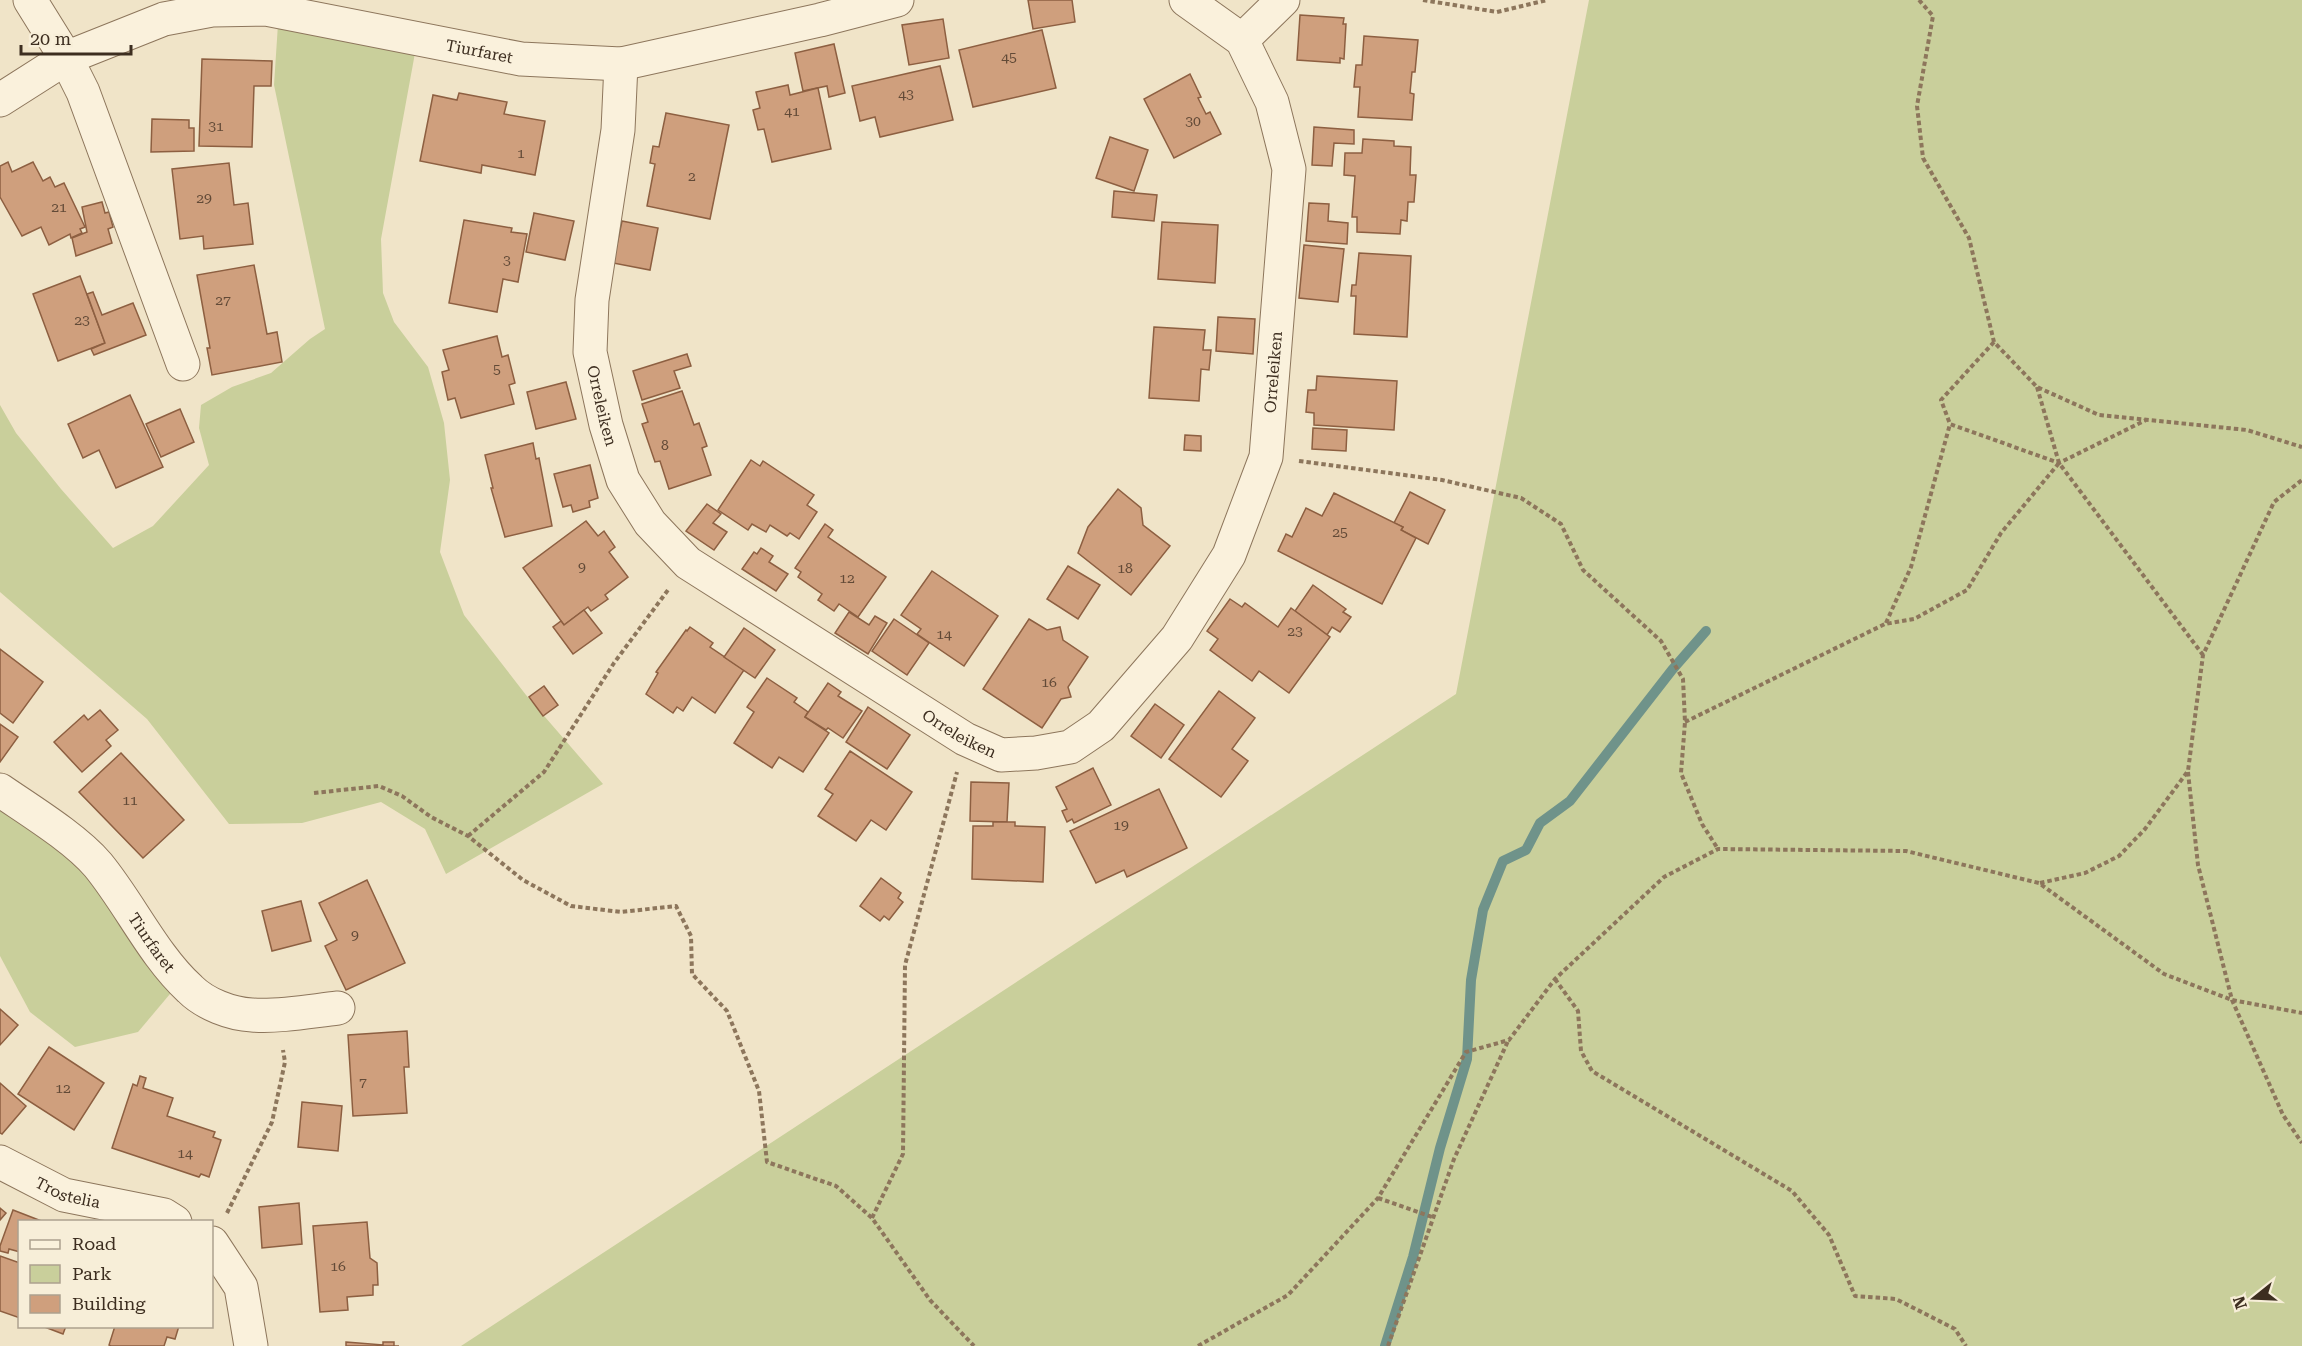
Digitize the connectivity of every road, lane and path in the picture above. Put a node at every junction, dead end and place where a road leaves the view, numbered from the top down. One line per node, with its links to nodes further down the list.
1 (30, 0): 9 (street)
2 (897, 0): 10 (street, Tiurfaret)
3 (1186, 0): 8 (street)
4 (1283, 0): 8 (street)
5 (1423, 0): 6 (path)
6 (1547, 0)
7 (1919, 0): 12 (path)
8 (1242, 40): 18 (street, Orreleiken)
9 (66, 58): 10 (street, Tiurfaret); 11 (street, Tiurfaret); 13 (street)
10 (621, 64): 21 (street, Orreleiken)
11 (0, 100)
12 (1994, 342): 14 (path); 16 (path)
13 (183, 363)
14 (2037, 387): 15 (path); 19 (path)
15 (2147, 420): 17 (path); 19 (path)
16 (1950, 424): 19 (path); 22 (path)
17 (2302, 447)
18 (1266, 457): 24 (path); 25 (street, Orreleiken)
19 (2059, 463): 22 (path); 23 (path)
20 (2302, 480): 23 (path)
21 (688, 563): 25 (street, Orreleiken); 29 (path)
22 (1885, 624): 24 (path)
23 (2203, 655): 26 (path)
24 (1685, 723): 30 (path)
25 (965, 739): 42 (path)
26 (2188, 771): 31 (path); 33 (path)
27 (0, 790): 36 (street, Tiurfaret)
28 (314, 793): 29 (path)
29 (468, 836): 42 (path)
30 (1718, 849): 31 (path); 32 (path)
31 (2039, 883): 33 (path)
32 (1555, 979): 37 (path); 50 (path)
33 (2232, 1000): 35 (path); 38 (path)
34 (339, 1008): 36 (street, Tiurfaret)
35 (2302, 1013)
36 (278, 1014): 44 (path)
37 (1509, 1040): 40 (path); 41 (path)
38 (2302, 1143)
39 (0, 1162): 43 (street, Trostelia)
40 (1378, 1198): 41 (path); 48 (path)
41 (1432, 1217): 49 (path)
42 (872, 1218): 47 (path)
43 (173, 1220)
44 (213, 1241)
45 (213, 1245): 46 (street)
46 (251, 1346)
47 (972, 1346)
48 (1198, 1346)
49 (1389, 1346)
50 (1966, 1346)

